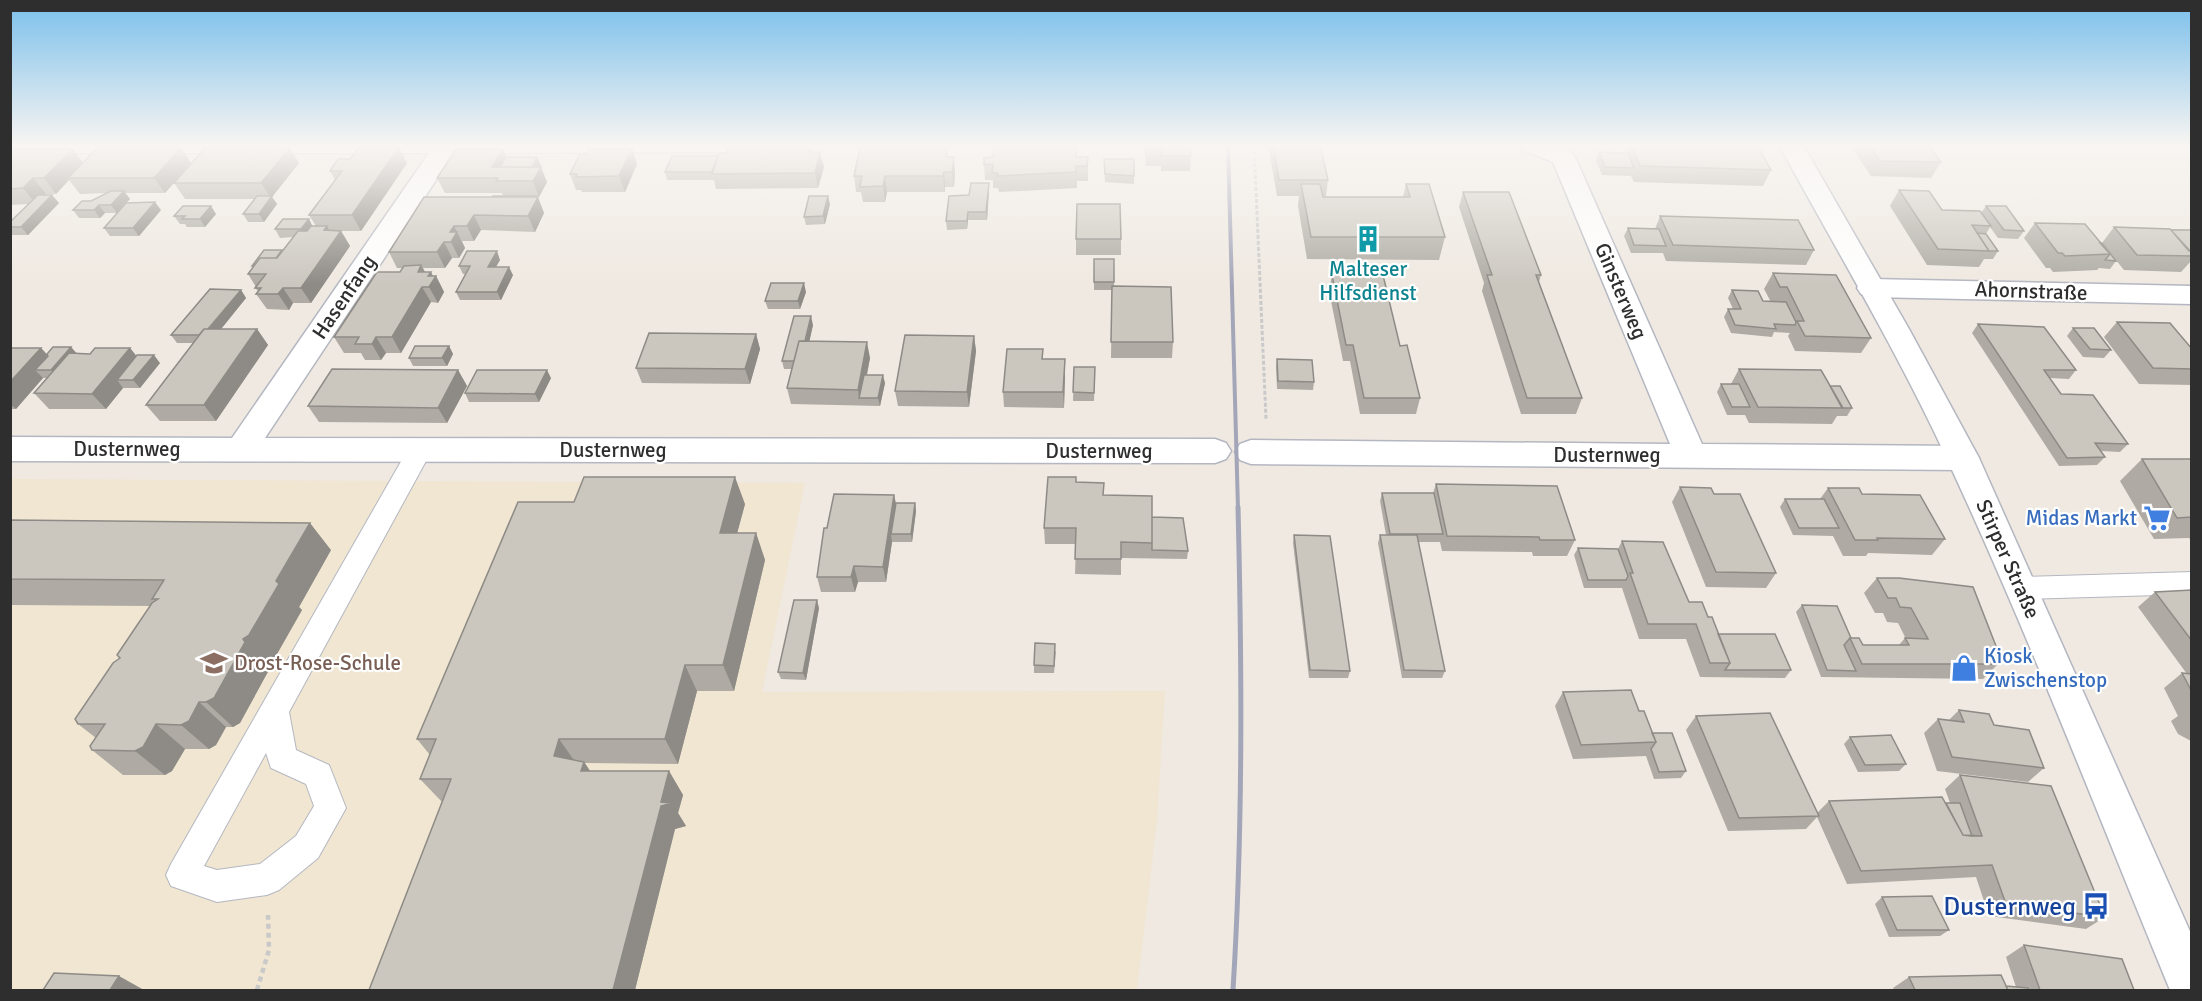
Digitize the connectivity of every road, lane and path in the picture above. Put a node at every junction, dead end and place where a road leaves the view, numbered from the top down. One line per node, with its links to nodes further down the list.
1 (416, 192): 8 (street, Hasenfang)
2 (1255, 192): 11 (path)
3 (1578, 192): 12 (street, Ginsterweg)
4 (1817, 192): 5 (street, Stirper Straße)
5 (1871, 288): 6 (street, Ahornstraße); 13 (street, Stirper Straße)
6 (2192, 295)
7 (10, 449): 8 (street, Dusternweg)
8 (241, 449): 9 (street, Dusternweg)
9 (420, 450): 10 (street, Dusternweg); 16 (lane)
10 (1215, 452)
11 (1259, 452): 12 (street, Dusternweg)
12 (1691, 456): 13 (street, Dusternweg)
13 (1963, 458): 15 (street, Stirper Straße)
14 (2192, 583): 15 (lane)
15 (2020, 588): 18 (street, Stirper Straße)
16 (274, 711): 17 (lane); 17 (lane)
17 (267, 879): 19 (path)
18 (2192, 989)
19 (257, 990)

